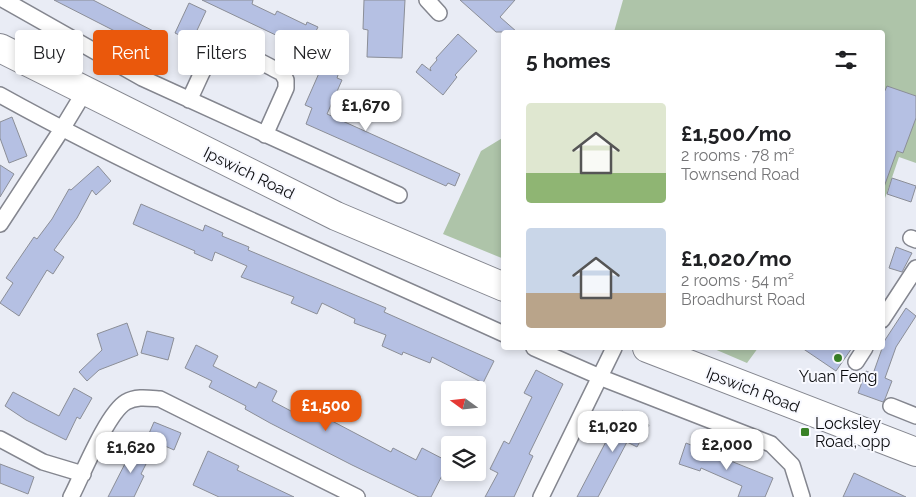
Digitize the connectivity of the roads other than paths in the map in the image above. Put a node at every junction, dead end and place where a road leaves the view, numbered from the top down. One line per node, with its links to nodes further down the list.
1 (4, 0): 7 (street)
2 (428, 0): 3 (street)
3 (439, 13)
4 (0, 48): 5 (highway, Ipswich Road)
5 (85, 91): 8 (street); 13 (highway, Ipswich Road)
6 (0, 95): 8 (street)
7 (189, 100): 9 (street); 9 (street)
8 (62, 130): 11 (street); 15 (street)
9 (265, 135): 10 (street)
10 (399, 195)
11 (0, 224)
12 (916, 268): 14 (street)
13 (501, 286)
14 (885, 315)
15 (501, 333)
16 (538, 350): 21 (street)
17 (613, 350): 21 (street)
18 (652, 350): 25 (highway, Ipswich Road)
19 (864, 350): 20 (street)
20 (856, 362)
21 (601, 378): 29 (street); 30 (street)
22 (891, 406): 23 (street)
23 (916, 416)
24 (0, 439): 26 (street)
25 (916, 452)
26 (83, 474): 27 (street); 28 (street)
27 (71, 497)
28 (357, 497)
29 (541, 497)
30 (802, 497)

